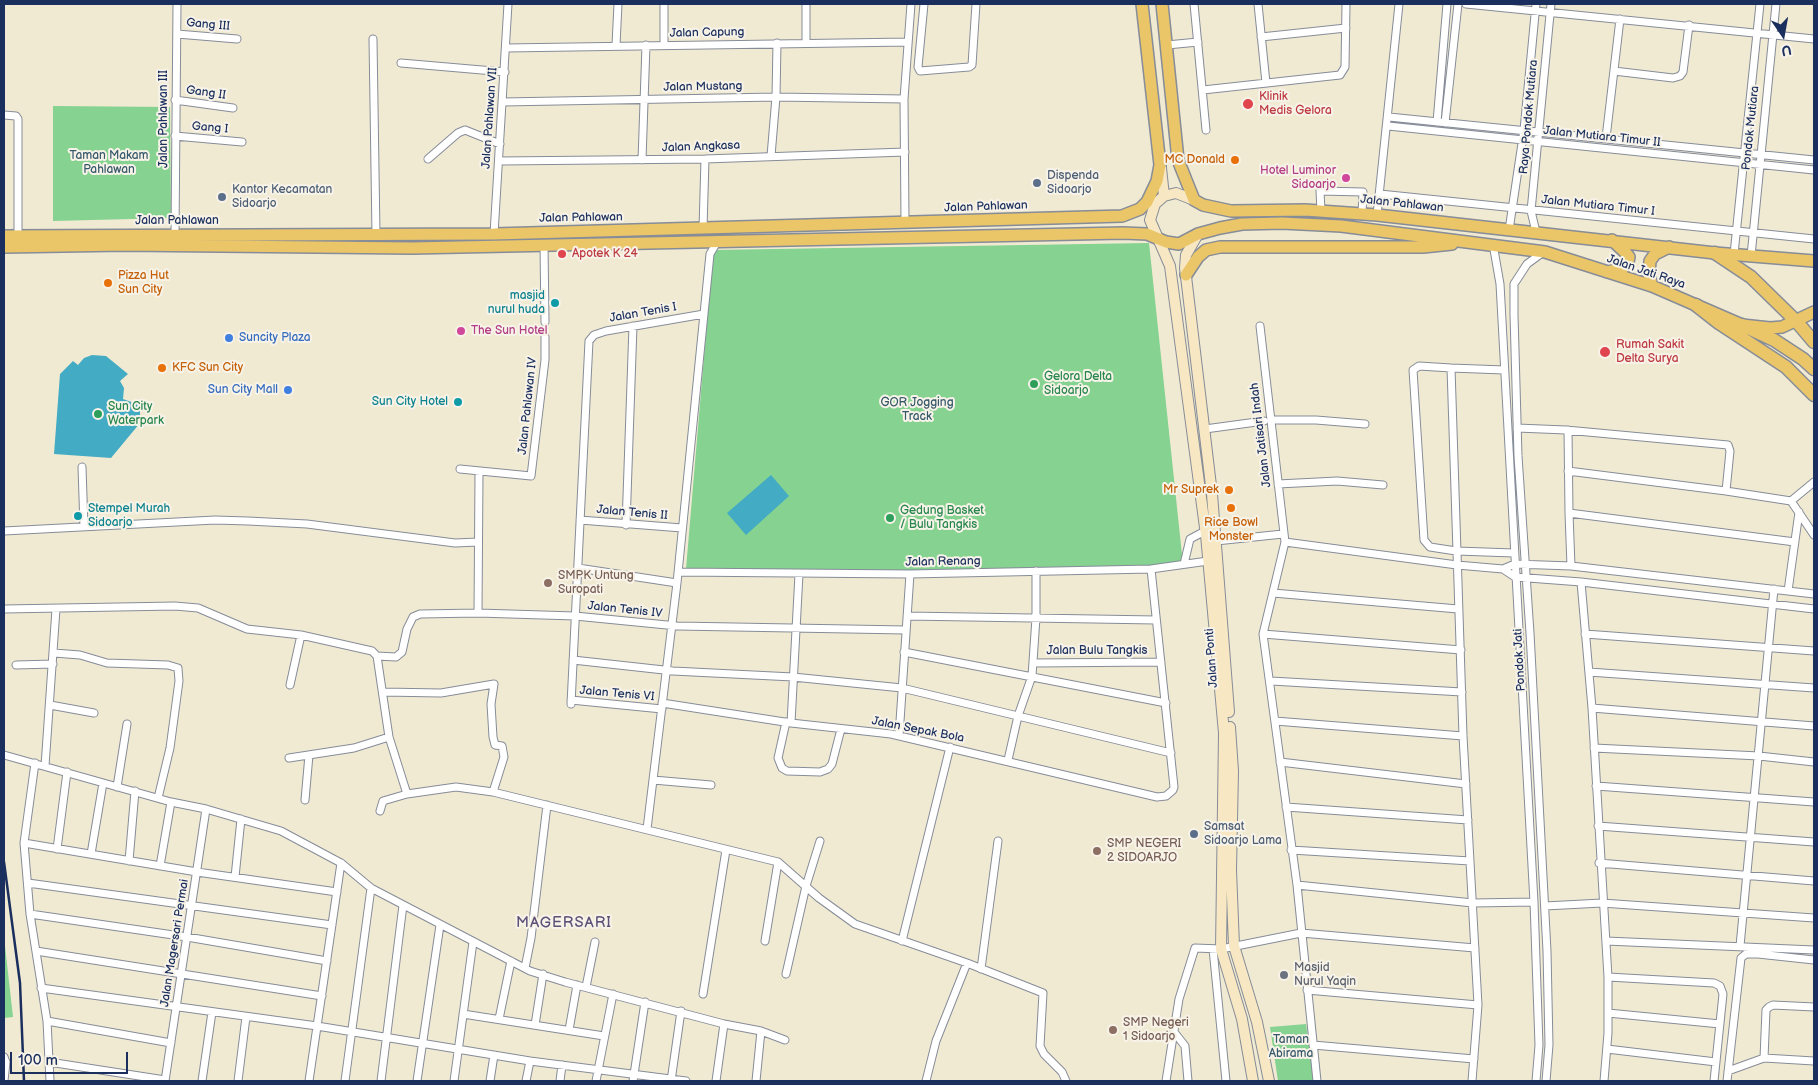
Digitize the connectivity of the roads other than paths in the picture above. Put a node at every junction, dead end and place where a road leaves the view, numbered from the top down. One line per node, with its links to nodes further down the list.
1 (177, 4): 27 (street, Jalan Pahlawan III)
2 (508, 4): 41 (street, Jalan Pahlawan VII)
3 (618, 4): 38 (street)
4 (664, 4): 37 (street)
5 (806, 4): 33 (street)
6 (911, 4): 34 (street)
7 (924, 4): 8 (street)
8 (976, 4)
9 (1142, 4): 78 (main road)
10 (1162, 4): 40 (main road)
11 (1194, 4): 35 (street)
12 (1258, 4): 29 (street)
13 (1346, 4): 25 (street)
14 (1399, 4): 54 (street)
15 (1447, 4): 55 (street)
16 (1458, 4): 56 (street)
17 (1467, 4): 21 (street)
18 (1551, 4): 22 (street, Raya Pondok Mutiara)
19 (1760, 4): 26 (street, Pondok Mutiara)
20 (1776, 4): 28 (street, Pondok Mutiara)
21 (1536, 7): 22 (street); 59 (street, Raya Pondok Mutiara)
22 (1550, 13): 23 (street); 60 (street, Raya Pondok Mutiara)
23 (1620, 19): 24 (street); 43 (street)
24 (1689, 26): 26 (street); 43 (street)
25 (1346, 28): 29 (street); 45 (street)
26 (1757, 32): 28 (street); 68 (street, Pondok Mutiara)
27 (177, 34): 30 (street, Gang III); 49 (street, Jalan Pahlawan III)
28 (1772, 34): 32 (street); 69 (street, Pondok Mutiara)
29 (1261, 37): 45 (street)
30 (237, 39)
31 (373, 39): 97 (street)
32 (1814, 39)
33 (806, 42): 34 (street, Jalan Capung); 36 (street, Jalan Capung)
34 (908, 42): 48 (street)
35 (1198, 42): 40 (street); 46 (street)
36 (777, 43): 37 (street, Jalan Capung); 47 (street)
37 (664, 44): 39 (street, Jalan Capung)
38 (616, 45): 39 (street, Jalan Capung); 41 (street, Jalan Capung)
39 (646, 45): 50 (street)
40 (1167, 45): 82 (main road)
41 (506, 48): 44 (street, Jalan Pahlawan VII)
42 (401, 63): 44 (street)
43 (1614, 71): 62 (street)
44 (504, 72): 51 (street, Jalan Pahlawan VII)
45 (1266, 81): 46 (street)
46 (1203, 88): 58 (street)
47 (776, 97): 48 (street, Jalan Mustang); 50 (street, Jalan Mustang); 70 (street)
48 (904, 99): 67 (street)
49 (175, 100): 52 (street, Gang II); 61 (street, Jalan Pahlawan III)
50 (644, 100): 51 (street, Jalan Mustang); 73 (street)
51 (503, 102): 66 (street, Jalan Pahlawan VII)
52 (233, 108)
53 (4, 115): 104 (street)
54 (1389, 117): 55 (street, Jalan Mutiara Timur II); 57 (street)
55 (1437, 122): 56 (street, Jalan Mutiara Timur II)
56 (1446, 123): 59 (street, Jalan Mutiara Timur II)
57 (1388, 126): 63 (street, Jalan Mutiara Timur II); 80 (street)
58 (1206, 130)
59 (1524, 130): 60 (street, Jalan Mutiara Timur II); 63 (street, Raya Pondok Mutiara)
60 (1539, 132): 62 (street, Jalan Mutiara Timur II); 65 (street, Raya Pondok Mutiara)
61 (175, 136): 64 (street, Gang I); 96 (street, Jalan Pahlawan III)
62 (1606, 138): 68 (street, Jalan Mutiara Timur II)
63 (1523, 140): 65 (street, Jalan Mutiara Timur II); 83 (street, Raya Pondok Mutiara)
64 (242, 142)
65 (1538, 142): 76 (street, Jalan Mutiara Timur II); 85 (street, Raya Pondok Mutiara)
66 (500, 144): 71 (street); 75 (street, Jalan Pahlawan VII)
67 (905, 152): 70 (street, Jalan Angkasa); 88 (street)
68 (1745, 153): 69 (street, Jalan Mutiara Timur II); 76 (street, Pondok Mutiara)
69 (1760, 154): 74 (street, Jalan Mutiara Timur II); 77 (street, Pondok Mutiara)
70 (771, 156): 72 (street, Jalan Angkasa)
71 (428, 159)
72 (705, 159): 73 (street, Jalan Angkasa); 89 (street)
73 (642, 160): 75 (street, Jalan Angkasa)
74 (1814, 160)
75 (499, 162): 94 (street, Jalan Pahlawan VII)
76 (1744, 162): 77 (street, Jalan Mutiara Timur II); 91 (street, Pondok Mutiara)
77 (1759, 164): 79 (street, Jalan Mutiara Timur II); 93 (street, Pondok Mutiara)
78 (1160, 165): 81 (main road); 88 (main road, Jalan Pahlawan)
79 (1814, 170)
80 (1380, 194): 83 (street, Jalan Mutiara Timur I); 87 (street)
81 (1164, 196): 82 (main road, Jalan Pahlawan); 101 (main road)
82 (1194, 200): 84 (main road, Jalan Pahlawan)
83 (1514, 209): 85 (street, Jalan Mutiara Timur I); 90 (street, Raya Pondok Mutiara)
84 (1320, 211): 86 (main road, Jalan Pahlawan); 86 (street)
85 (1531, 211): 91 (street, Jalan Mutiara Timur I); 92 (street, Raya Pondok Mutiara)
86 (1362, 214): 87 (main road, Jalan Pahlawan)
87 (1377, 215): 90 (main road, Jalan Pahlawan)
88 (905, 222): 89 (main road, Jalan Pahlawan)
89 (703, 224): 94 (main road, Jalan Pahlawan)
90 (1509, 230): 92 (main road, Jalan Jati Raya)
91 (1736, 231): 93 (street, Jalan Mutiara Timur I); 117 (street, Pondok Mutiara)
92 (1536, 232): 103 (main road, Jalan Jati Raya)
93 (1753, 232): 102 (street, Jalan Mutiara Timur I); 118 (street, Pondok Mutiara)
94 (494, 234): 99 (main road, Jalan Pahlawan)
95 (1198, 234): 101 (main road, Jalan Pahlawan); 107 (main road, Jalan Pahlawan); 121 (main road, Jalan Ponti)
96 (175, 235): 97 (main road, Jalan Pahlawan); 104 (main road, Jalan Pahlawan)
97 (376, 235): 98 (main road, Jalan Pahlawan)
98 (412, 235): 99 (main road, Jalan Pahlawan); 113 (main road)
99 (429, 235): 111 (main road)
100 (4, 236): 104 (main road, Jalan Pahlawan)
101 (1158, 237): 106 (main road, Jalan Pahlawan); 153 (main road, Jalan Ponti)
102 (1814, 239)
103 (1612, 240): 112 (main road, Jalan Jati Raya); 120 (main road)
104 (18, 242): 110 (main road, Jalan Pahlawan); 113 (main road, Jalan Pahlawan)
105 (702, 242): 106 (main road, Jalan Pahlawan); 108 (main road, Jalan Pahlawan); 116 (street)
106 (717, 242): 116 (street)
107 (1476, 242): 109 (main road, Jalan Pahlawan); 121 (main road)
108 (544, 244): 111 (main road, Jalan Pahlawan); 128 (street)
109 (1493, 244): 114 (main road, Jalan Jati Raya); 122 (street, Pondok Jati)
110 (4, 247)
111 (429, 247): 113 (main road, Jalan Pahlawan)
112 (1668, 247): 115 (main road, Jalan Jati Raya); 124 (main road)
113 (412, 248)
114 (1545, 252): 120 (main road, Jalan Jati Raya); 123 (street)
115 (1715, 253): 117 (main road, Jalan Jati Raya); 129 (highway)
116 (710, 254): 127 (street)
117 (1734, 254): 118 (main road, Jalan Jati Raya)
118 (1751, 256): 119 (main road, Jalan Jati Raya)
119 (1814, 261)
120 (1606, 272): 124 (main road, Jalan Jati Raya)
121 (1186, 275): 142 (main road, Jalan Ponti)
122 (1500, 284): 123 (street); 137 (street, Pondok Jati)
123 (1514, 284): 141 (street, Pondok Jati)
124 (1652, 286): 125 (main road, Jalan Jati Raya)
125 (1696, 305): 130 (main road, Jalan Jati Raya); 138 (highway)
126 (1814, 312): 129 (main road, Jalan Jati Raya)
127 (704, 314): 131 (street, Jalan Tenis I); 160 (street)
128 (544, 322)
129 (1797, 322): 130 (main road, Jalan Jati Raya); 134 (highway)
130 (1742, 325): 136 (highway)
131 (632, 326): 157 (street, Jalan Tenis I); 158 (street)
132 (1260, 326): 139 (street, Jalan Jatisari Indah)
133 (545, 337): 147 (street, Jalan Pahlawan IV)
134 (1814, 342)
135 (1450, 368): 137 (street); 169 (street); 169 (street)
136 (1814, 369)
137 (1504, 370): 170 (street, Pondok Jati)
138 (1814, 395)
139 (1268, 420): 140 (street); 142 (street); 149 (street, Jalan Jatisari Indah)
140 (1365, 424)
141 (1517, 428): 143 (street); 172 (street, Pondok Jati)
142 (1205, 429): 152 (main road, Jalan Ponti)
143 (1568, 430): 146 (street); 151 (street)
144 (82, 467): 159 (street)
145 (460, 469): 147 (street)
146 (1568, 471): 151 (street); 156 (street)
147 (479, 473): 166 (street)
148 (1814, 482): 154 (street)
149 (1278, 484): 150 (street); 163 (street, Jalan Jatisari Indah)
150 (1383, 485)
151 (1726, 492): 154 (street)
152 (1212, 494): 153 (main road); 165 (main road, Jalan Ponti)
153 (1201, 496): 161 (main road, Jalan Ponti)
154 (1791, 500): 155 (street)
155 (1799, 512): 164 (street); 168 (street)
156 (1569, 513): 168 (street); 176 (street)
157 (580, 520): 158 (street, Jalan Tenis II); 177 (street)
158 (626, 525): 160 (street, Jalan Tenis II)
159 (84, 527): 162 (street); 166 (street)
160 (682, 528): 181 (street)
161 (1205, 530): 171 (main road, Jalan Ponti); 173 (street)
162 (4, 531)
163 (1283, 534): 165 (street); 167 (street, Jalan Jatisari Indah)
164 (1814, 535)
165 (1216, 541): 322 (main road, Jalan Ponti)
166 (478, 542): 197 (street)
167 (1284, 542): 175 (street); 190 (street, Jalan Jatisari Indah)
168 (1795, 542): 189 (street)
169 (1456, 551): 170 (street); 175 (street)
170 (1514, 553): 174 (street, Pondok Jati)
171 (1208, 561): 173 (street, Jalan Renang); 325 (main road, Jalan Ponti)
172 (1526, 563): 174 (street); 176 (street); 185 (street, Pondok Jati)
173 (1184, 564): 178 (street, Jalan Renang)
174 (1515, 564): 179 (street); 184 (street, Pondok Jati)
175 (1457, 565): 179 (street); 195 (street)
176 (1571, 566): 188 (street)
177 (578, 568): 187 (street); 198 (street)
178 (1151, 569): 180 (street, Jalan Renang); 201 (street)
179 (1503, 569): 184 (street)
180 (1036, 571): 183 (street, Jalan Renang); 200 (street)
181 (678, 572): 182 (street, Jalan Renang); 187 (street)
182 (799, 574): 183 (street, Jalan Renang); 203 (street)
183 (910, 574): 199 (street)
184 (1515, 577): 185 (street); 304 (street, Pondok Jati)
185 (1527, 578): 186 (street); 309 (street, Pondok Jati)
186 (1581, 582): 192 (street); 206 (street)
187 (677, 583): 202 (street)
188 (1774, 589): 189 (street); 192 (street)
189 (1788, 591): 191 (street)
190 (1273, 593): 195 (street); 205 (street, Jalan Jatisari Indah)
191 (1814, 594)
192 (1772, 603): 196 (street); 208 (street)
193 (56, 608): 194 (street); 207 (street); 212 (street)
194 (4, 609)
195 (1458, 609): 209 (street)
196 (1814, 609)
197 (478, 613): 198 (street, Jalan Tenis IV); 213 (street, Jalan Tenis IV)
198 (575, 616): 202 (street, Jalan Tenis IV); 214 (street)
199 (907, 616): 200 (street); 204 (street)
200 (1036, 618): 201 (street); 216 (street)
201 (1156, 620): 215 (street)
202 (672, 626): 203 (street, Jalan Tenis IV); 219 (street)
203 (796, 629): 204 (street, Jalan Tenis IV); 222 (street)
204 (906, 630): 211 (street)
205 (1264, 634): 209 (street); 223 (street)
206 (1585, 634): 208 (street); 220 (street)
207 (301, 635): 213 (street); 225 (street)
208 (1767, 646): 210 (street); 224 (street)
209 (1461, 650): 229 (street)
210 (1814, 651)
211 (904, 652): 221 (street); 226 (street)
212 (54, 653): 217 (street); 267 (street)
213 (377, 656): 228 (street)
214 (573, 660): 219 (street); 232 (street, Jalan Tenis VI)
215 (1161, 662): 216 (street, Jalan Bulu Tangkis); 230 (street)
216 (1033, 663): 221 (street)
217 (53, 664): 218 (street); 231 (street)
218 (16, 665)
219 (667, 670): 222 (street); 232 (street)
220 (1589, 672): 224 (street); 233 (street)
221 (1032, 676): 230 (street); 235 (street)
222 (793, 677): 226 (street); 237 (street)
223 (1271, 681): 229 (street); 236 (street)
224 (1764, 684): 227 (street); 238 (street)
225 (290, 685)
226 (902, 688): 235 (street); 243 (street)
227 (1814, 688)
228 (383, 692): 242 (street); 265 (street)
229 (1462, 692): 244 (street)
230 (1166, 702): 247 (street)
231 (50, 705): 234 (street); 256 (street)
232 (662, 706): 237 (street, Jalan Sepak Bola); 258 (street)
233 (1592, 708): 238 (street); 246 (street)
234 (94, 713)
235 (1018, 716): 247 (street); 252 (street)
236 (1275, 721): 244 (street); 253 (street)
237 (788, 722): 241 (street, Jalan Sepak Bola); 241 (street)
238 (1762, 722): 240 (street); 250 (street)
239 (127, 724): 263 (street)
240 (1814, 726)
241 (841, 729): 243 (street, Jalan Sepak Bola)
242 (389, 736): 249 (street); 266 (street)
243 (899, 736): 245 (street, Jalan Sepak Bola)
244 (1463, 736): 260 (street)
245 (950, 748): 252 (street, Jalan Sepak Bola); 318 (street)
246 (1594, 748): 250 (street); 262 (street)
247 (1171, 753): 252 (street, Jalan Sepak Bola)
248 (4, 755): 255 (street)
249 (309, 755): 251 (street); 269 (street)
250 (1759, 756): 254 (street); 268 (street)
251 (289, 758)
252 (1008, 760)
253 (1280, 762): 260 (street); 273 (street)
254 (1814, 762)
255 (35, 763): 256 (street); 284 (street)
256 (45, 766): 257 (street)
257 (67, 772): 259 (street); 285 (street)
258 (653, 780): 261 (street); 279 (street)
259 (102, 783): 263 (street); 288 (street)
260 (1466, 784): 277 (street)
261 (711, 786)
262 (1596, 786): 268 (street); 278 (street)
263 (117, 787): 264 (street)
264 (135, 791): 267 (street); 289 (street)
265 (493, 792): 266 (street); 272 (street)
266 (407, 794): 275 (street)
267 (158, 798): 270 (street)
268 (1754, 798): 271 (street); 280 (street)
269 (305, 800)
270 (171, 802): 274 (street); 294 (street)
271 (1814, 802)
272 (547, 805): 279 (street); 334 (street)
273 (1286, 807): 277 (street); 287 (street)
274 (206, 809): 276 (street); 295 (street, Jalan Magersari Permai)
275 (380, 811)
276 (240, 819): 292 (street); 297 (street)
277 (1468, 820): 291 (street)
278 (1598, 826): 280 (street); 293 (street)
279 (647, 829): 286 (street)
280 (1750, 838): 283 (street); 296 (street)
281 (820, 841): 301 (street)
282 (998, 841): 335 (street)
283 (1814, 842)
284 (24, 843): 285 (street); 299 (street)
285 (57, 849): 288 (street)
286 (726, 850): 290 (street); 345 (street)
287 (1292, 850): 291 (street); 300 (street)
288 (90, 854): 289 (street)
289 (130, 861): 294 (street)
290 (778, 862): 301 (street); 317 (street)
291 (1470, 862): 305 (street)
292 (341, 863): 302 (street); 303 (street)
293 (1600, 863): 296 (street); 306 (street)
294 (160, 866): 295 (street)
295 (197, 872): 297 (street); 307 (street, Jalan Magersari Permai)
296 (1747, 875): 298 (street); 310 (street)
297 (235, 878): 303 (street)
298 (1814, 881)
299 (28, 883): 307 (street); 311 (street)
300 (1297, 885): 305 (street); 315 (street)
301 (806, 886): 318 (street); 338 (street)
302 (371, 888): 308 (street); 364 (street)
303 (337, 892): 313 (street)
304 (1534, 902): 305 (street); 329 (street, Pondok Jati)
305 (1473, 903): 324 (street)
306 (1602, 903): 309 (street); 310 (street); 319 (street)
307 (192, 905): 313 (street); 316 (street, Jalan Magersari Permai)
308 (403, 905): 314 (street); 367 (street)
309 (1545, 906): 328 (street, Pondok Jati)
310 (1744, 913): 312 (street); 323 (street)
311 (30, 914): 316 (street); 327 (street)
312 (1814, 918)
313 (332, 925): 331 (street)
314 (440, 925): 320 (street); 369 (street)
315 (1301, 933): 322 (street); 324 (street); 343 (street)
316 (186, 937): 331 (street); 336 (street, Jalan Magersari Permai)
317 (766, 941)
318 (902, 941): 333 (street)
319 (1606, 941): 323 (street); 339 (street)
320 (473, 942): 332 (street); 354 (street)
321 (594, 942): 341 (street)
322 (1234, 946): 325 (street); 410 (main road, Jalan Ponti)
323 (1740, 946): 326 (street)
324 (1475, 948): 348 (street)
325 (1217, 949): 365 (street); 408 (street); 409 (main road, Jalan Ponti)
326 (1814, 950)
327 (36, 951): 336 (street); 342 (street)
328 (1547, 951): 329 (street); 414 (street, Pondok Jati)
329 (1537, 952): 413 (street, Pondok Jati)
330 (1814, 960): 384 (street)
331 (327, 961): 346 (street)
332 (511, 961): 334 (street); 356 (street)
333 (967, 963): 335 (street); 404 (street)
334 (525, 968): 337 (street)
335 (980, 969): 405 (street)
336 (182, 973): 346 (street); 349 (street, Jalan Magersari Permai)
337 (543, 974): 340 (street); 360 (street)
338 (786, 974)
339 (1608, 977): 353 (street); 359 (street)
340 (577, 984): 341 (street); 362 (street)
341 (586, 987): 344 (street)
342 (41, 988): 349 (street); 357 (street)
343 (1307, 990): 348 (street); 371 (street)
344 (613, 994): 347 (street); 366 (street)
345 (703, 994)
346 (322, 996): 361 (street)
347 (644, 1002): 351 (street); 385 (street)
348 (1478, 1005): 377 (street)
349 (176, 1007): 352 (street); 370 (street, Jalan Magersari Permai)
350 (1814, 1007): 376 (street)
351 (681, 1011): 358 (street); 387 (street)
352 (212, 1012): 355 (street); 390 (street)
353 (1608, 1013): 359 (street); 373 (street)
354 (463, 1014): 356 (street); 372 (street)
355 (246, 1017): 361 (street); 391 (street)
356 (499, 1019): 360 (street)
357 (47, 1021): 370 (street); 380 (street)
358 (724, 1024): 363 (street); 402 (street)
359 (1720, 1024): 381 (street)
360 (535, 1025): 362 (street)
361 (317, 1026): 364 (street); 392 (street)
362 (569, 1030): 366 (street)
363 (761, 1031): 368 (street); 403 (street)
364 (351, 1032): 367 (street); 393 (street)
365 (1174, 1032): 406 (street); 407 (street)
366 (604, 1036): 383 (street)
367 (387, 1038): 369 (street); 394 (street)
368 (785, 1040)
369 (422, 1042): 372 (street); 395 (street)
370 (171, 1043): 386 (street, Jalan Magersari Permai)
371 (1314, 1045): 377 (street); 411 (street)
372 (459, 1048): 374 (street); 396 (street)
373 (1608, 1049): 381 (street); 415 (street)
374 (494, 1054): 378 (street); 397 (street)
375 (4, 1057): 388 (street)
376 (1764, 1058): 379 (street); 384 (street)
377 (1474, 1059): 412 (street)
378 (530, 1061): 382 (street); 398 (street)
379 (1814, 1061)
380 (49, 1062): 386 (street); 389 (street)
381 (1716, 1062): 416 (street)
382 (562, 1065): 383 (street); 399 (street)
383 (598, 1069): 385 (street); 400 (street)
384 (1728, 1070): 417 (street)
385 (633, 1078): 387 (street)
386 (165, 1080)
387 (671, 1080): 401 (street)
388 (4, 1081)
389 (50, 1081)
390 (202, 1081)
391 (238, 1081)
392 (310, 1081)
393 (345, 1081)
394 (381, 1081)
395 (417, 1081)
396 (454, 1081)
397 (490, 1081)
398 (526, 1081)
399 (560, 1081)
400 (596, 1081)
401 (686, 1081)
402 (716, 1081)
403 (756, 1081)
404 (926, 1081)
405 (1066, 1081)
406 (1166, 1081)
407 (1188, 1081)
408 (1226, 1081)
409 (1253, 1081)
410 (1269, 1081)
411 (1317, 1081)
412 (1472, 1081)
413 (1536, 1081)
414 (1546, 1081)
415 (1604, 1081)
416 (1714, 1081)
417 (1727, 1081)

